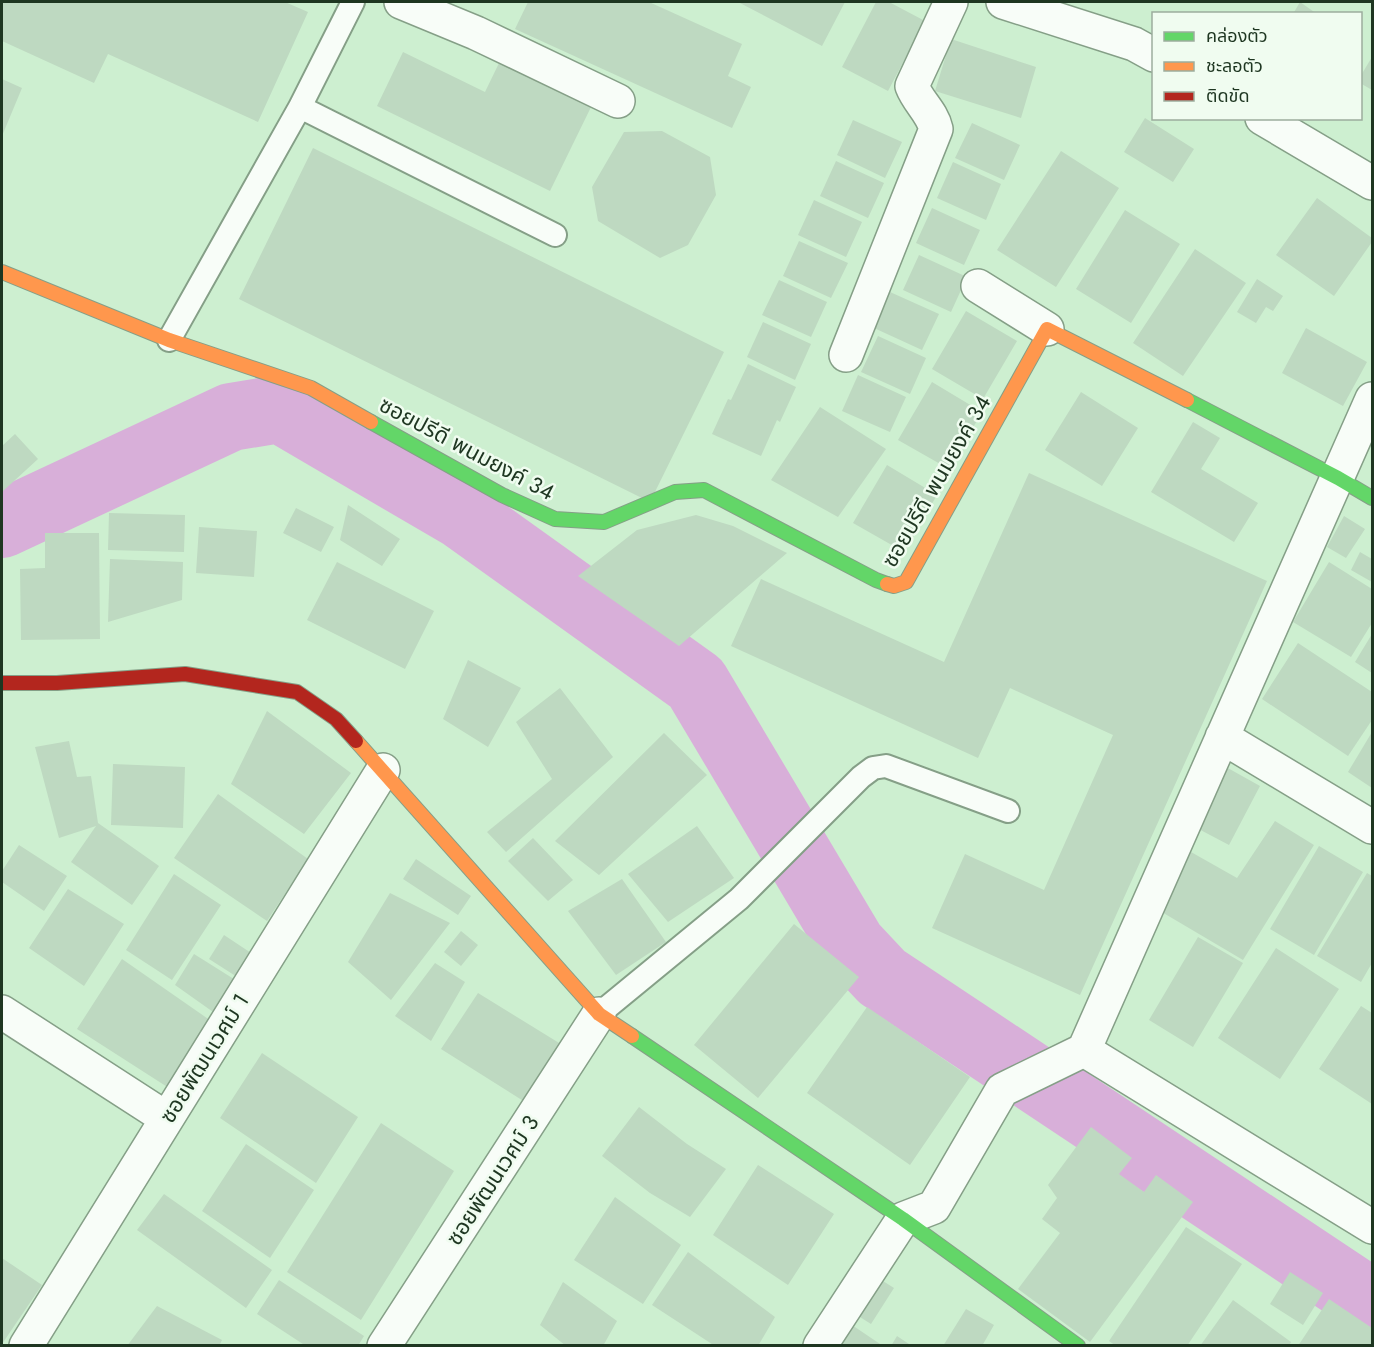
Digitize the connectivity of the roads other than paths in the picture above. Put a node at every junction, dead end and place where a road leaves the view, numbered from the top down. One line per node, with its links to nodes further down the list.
1 (354, 2): 7 (lane)
2 (401, 2): 6 (street)
3 (951, 2): 15 (street)
4 (1003, 2): 5 (street)
5 (1152, 54)
6 (618, 101)
7 (300, 107): 10 (lane); 14 (lane)
8 (1265, 120): 9 (street)
9 (1372, 183)
10 (555, 235)
11 (2, 272): 14 (street, ซอยปรีดี พนมยงค์ 34)
12 (978, 286): 13 (street)
13 (1047, 329): 14 (street, ซอยปรีดี พนมยงค์ 34); 17 (street)
14 (169, 339)
15 (846, 355)
16 (1372, 399): 17 (street)
17 (1338, 478): 18 (street); 20 (street)
18 (1372, 498)
19 (2, 683): 21 (street)
20 (1222, 737): 23 (street); 26 (street)
21 (382, 770): 25 (street); 27 (street, ซอยพัฒนเวศม์ 1)
22 (1008, 811): 25 (lane)
23 (1372, 827)
24 (2, 1012): 27 (street)
25 (599, 1014): 28 (street); 31 (street, ซอยพัฒนเวศม์ 3)
26 (1084, 1050): 28 (street); 29 (street)
27 (166, 1118): 30 (street, ซอยพัฒนเวศม์ 1)
28 (903, 1219): 32 (street); 33 (street)
29 (1372, 1227)
30 (26, 1346)
31 (384, 1346)
32 (820, 1346)
33 (1078, 1346)

